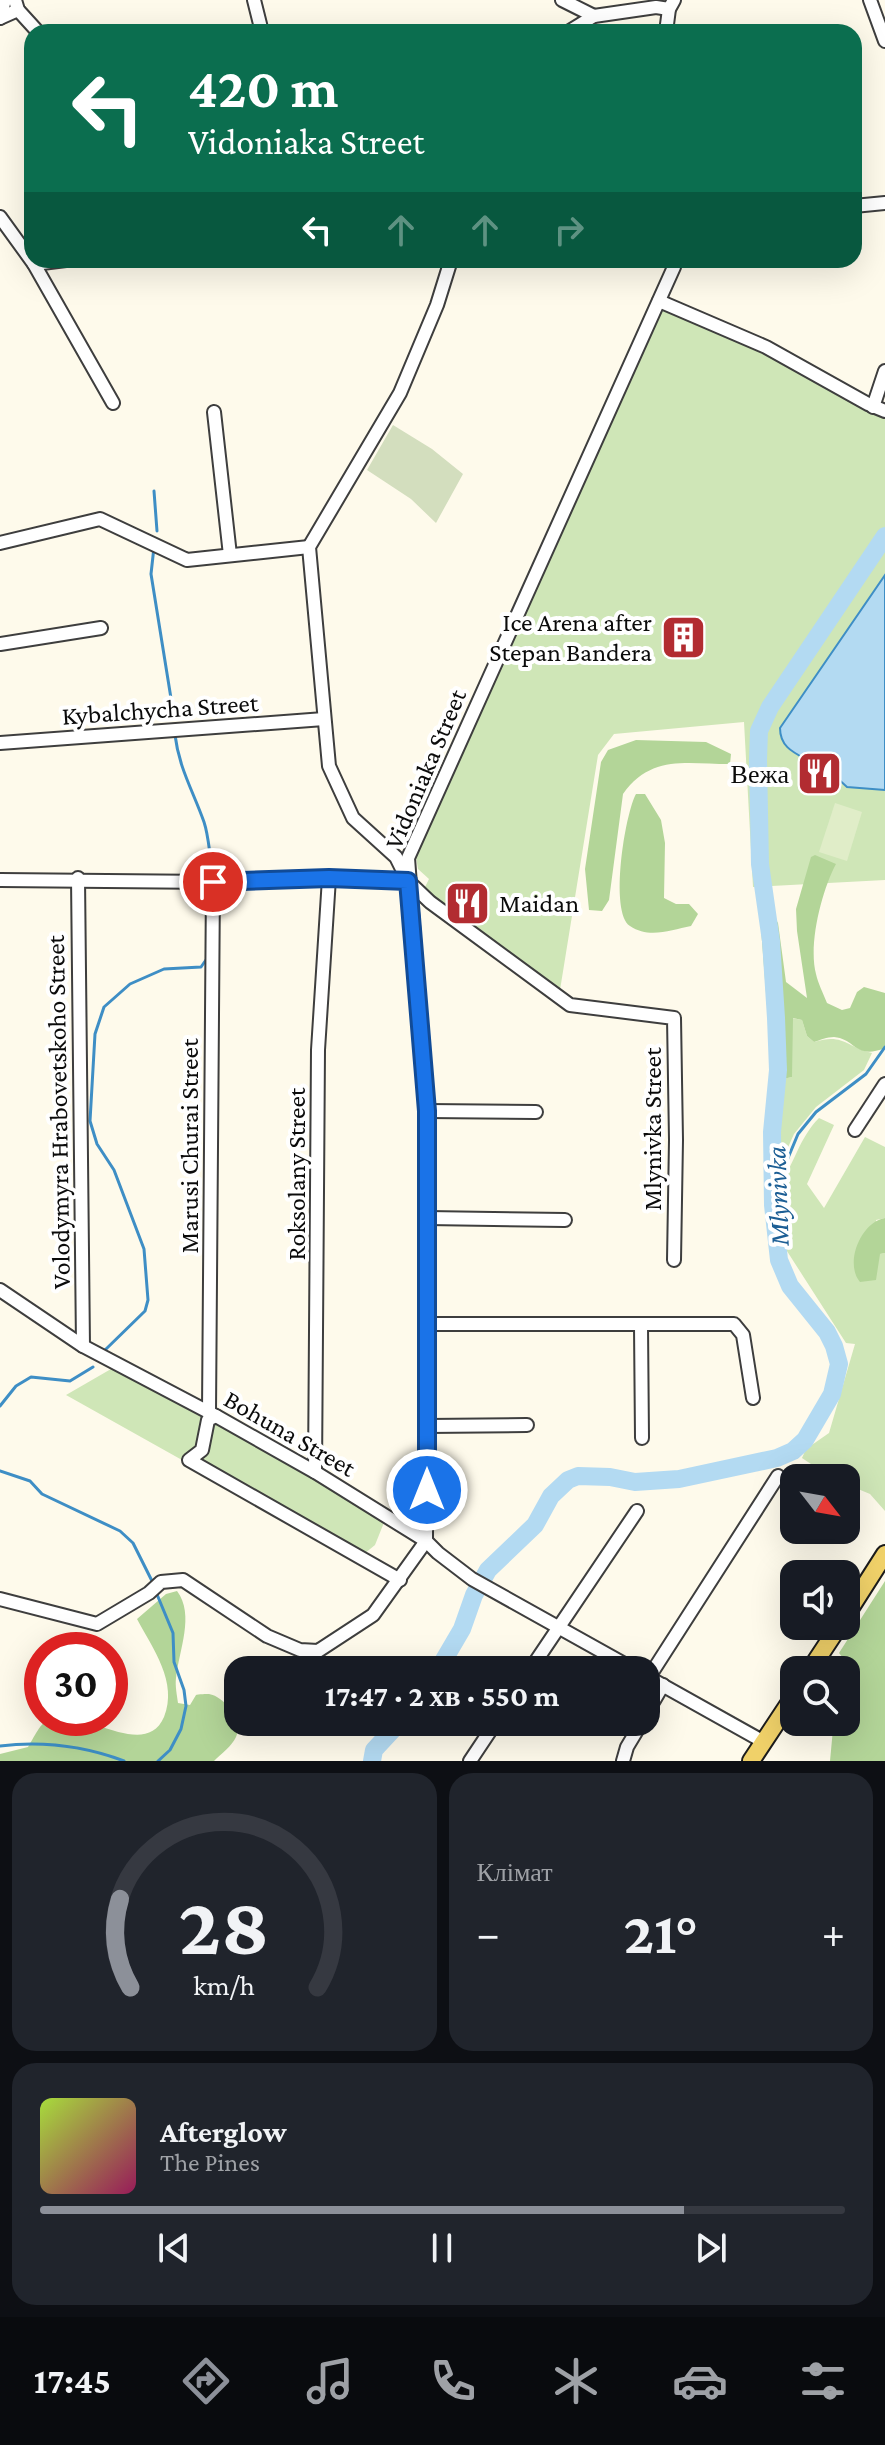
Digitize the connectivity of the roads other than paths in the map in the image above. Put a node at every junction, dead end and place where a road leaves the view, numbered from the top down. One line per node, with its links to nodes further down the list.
1 (5, 0): 8 (street)
2 (254, 0): 10 (street)
3 (562, 0): 7 (street)
4 (870, 0): 12 (street)
5 (16, 5): 8 (street); 9 (street)
6 (672, 5): 7 (street)
7 (594, 16): 11 (street)
8 (0, 18)
9 (31, 24)
10 (260, 24)
11 (581, 24)
12 (885, 41)
13 (885, 203): 14 (street)
14 (862, 205)
15 (0, 217): 16 (street)
16 (24, 250)
17 (36, 268): 22 (street)
18 (449, 268): 26 (street)
19 (674, 268): 20 (street, Vidoniaka Street)
20 (659, 301): 23 (street); 35 (street, Vidoniaka Street)
21 (885, 371): 23 (street)
22 (113, 403)
23 (879, 409)
24 (214, 412): 27 (street)
25 (0, 543): 27 (street)
26 (309, 547): 27 (street); 30 (street)
27 (230, 555)
28 (101, 628): 29 (street)
29 (0, 644)
30 (324, 719): 31 (street, Kybalchycha Street); 35 (street)
31 (0, 743)
32 (78, 878): 34 (street, Vidoniaka Street); 36 (street, Vidoniaka Street); 47 (street, Volodymyra Hrabovetskoho Street)
33 (329, 878): 35 (street, Vidoniaka Street); 36 (street, Vidoniaka Street); 53 (street, Roksolany Street)
34 (0, 880)
35 (408, 881): 38 (street); 43 (street, Mlynivka Street)
36 (213, 882): 49 (street, Marusi Churai Street)
37 (885, 1084): 40 (street)
38 (427, 1111): 39 (street); 41 (street)
39 (536, 1112)
40 (855, 1130)
41 (427, 1218): 42 (street); 45 (street)
42 (565, 1220)
43 (674, 1260)
44 (0, 1290): 47 (street, Bohuna Street)
45 (426, 1324): 46 (street); 51 (street)
46 (641, 1326): 48 (street); 52 (street)
47 (83, 1346): 49 (street, Bohuna Street)
48 (753, 1398)
49 (213, 1414): 53 (street, Bohuna Street); 58 (street)
50 (527, 1425): 51 (street)
51 (427, 1426): 56 (street)
52 (642, 1438)
53 (315, 1472): 56 (street, Bohuna Street)
54 (778, 1476): 64 (street)
55 (637, 1511): 61 (street)
56 (426, 1541): 58 (street); 61 (street, Bohuna Street)
57 (885, 1554): 59 (main road)
58 (400, 1580): 60 (street)
59 (860, 1593)
60 (0, 1599)
61 (557, 1629): 62 (street); 63 (street, Bohuna Street)
62 (539, 1656)
63 (608, 1656)
64 (660, 1656)
65 (660, 1683): 66 (street)
66 (663, 1685): 67 (street); 71 (street)
67 (660, 1690)
68 (780, 1717): 71 (main road)
69 (487, 1736): 72 (street)
70 (634, 1736): 73 (street)
71 (764, 1742): 74 (main road)
72 (470, 1761)
73 (623, 1761)
74 (751, 1761)

